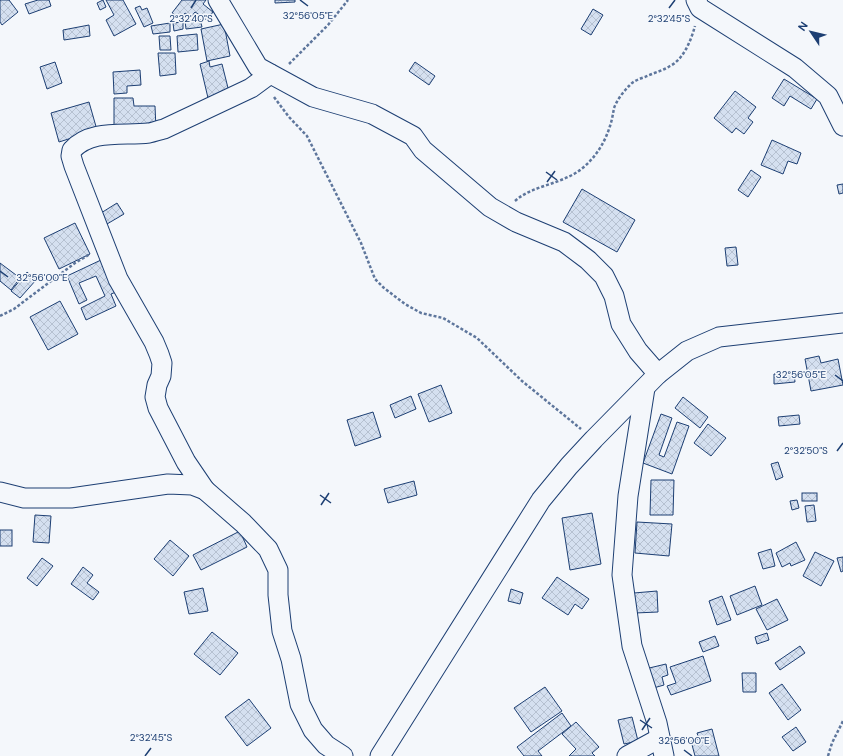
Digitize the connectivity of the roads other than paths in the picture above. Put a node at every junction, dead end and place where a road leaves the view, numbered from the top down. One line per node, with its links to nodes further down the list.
1 (218, 0): 3 (street)
2 (698, 4): 4 (street)
3 (270, 77): 6 (street); 8 (street)
4 (843, 126)
5 (843, 323): 6 (street)
6 (658, 374): 7 (street)
7 (645, 388): 10 (street); 12 (street)
8 (205, 490): 9 (street); 11 (street)
9 (0, 492)
10 (662, 747): 13 (street)
11 (343, 756)
12 (380, 756)
13 (627, 756)

